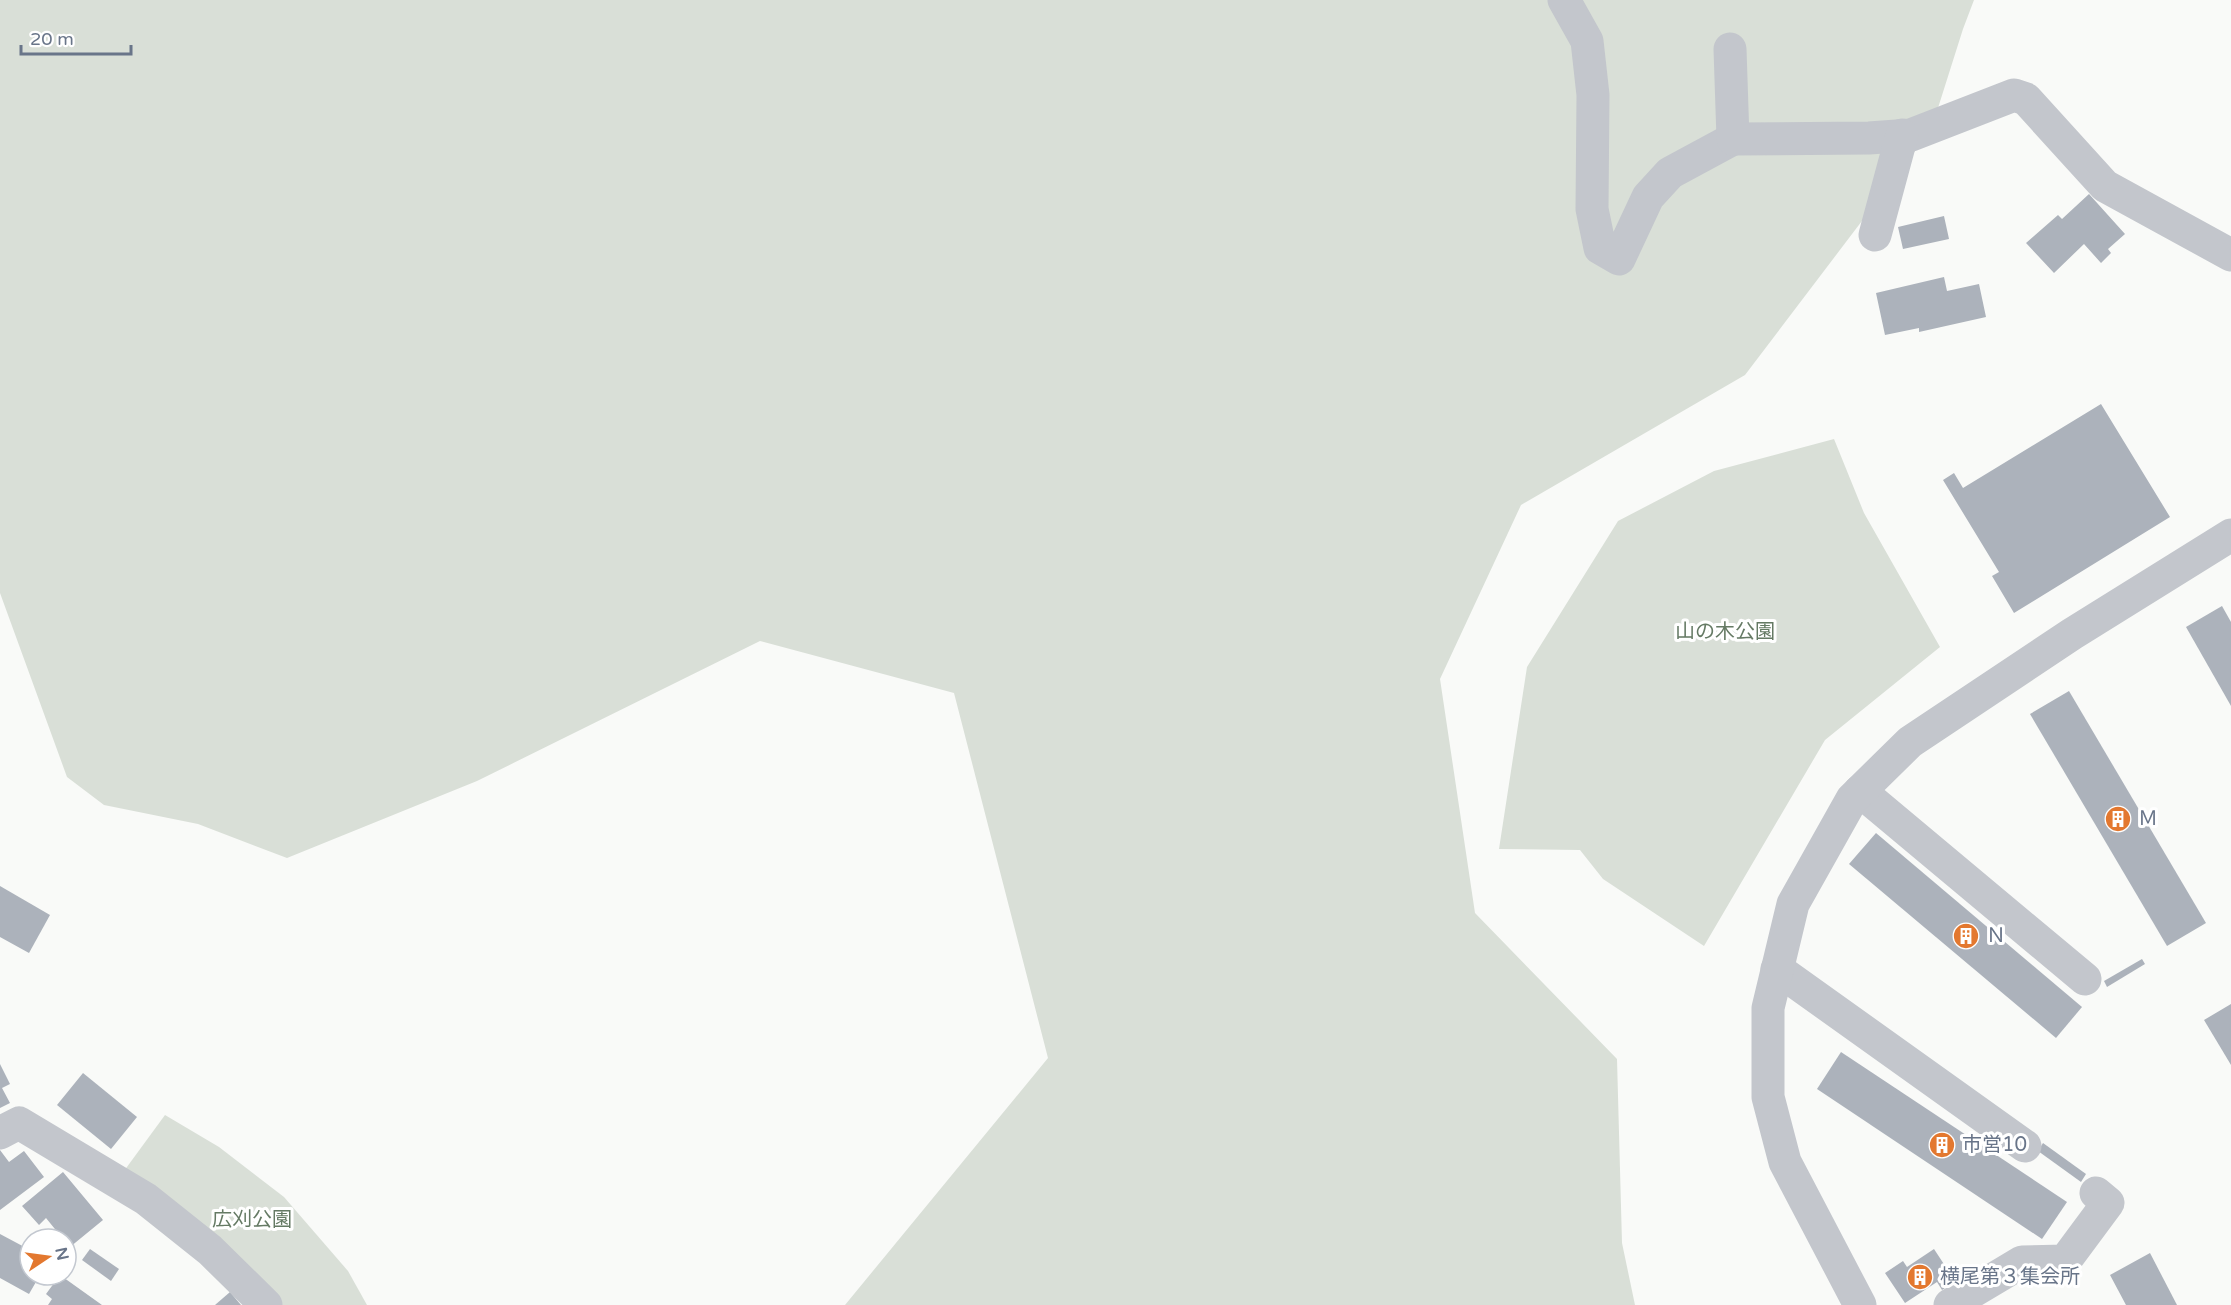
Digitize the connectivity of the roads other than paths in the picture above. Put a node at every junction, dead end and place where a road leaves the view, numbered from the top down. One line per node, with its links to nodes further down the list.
1 (1564, 0): 4 (street)
2 (1730, 50): 4 (street)
3 (1902, 135): 4 (street); 5 (street); 6 (street)
4 (1733, 139)
5 (1875, 235)
6 (2231, 255)
7 (2231, 535): 8 (street)
8 (1860, 790): 9 (street); 10 (street)
9 (1777, 969): 12 (street); 15 (street)
10 (2085, 979)
11 (0, 1133): 14 (street)
12 (2025, 1146)
13 (2096, 1193): 16 (street)
14 (266, 1305)
15 (1860, 1305)
16 (1950, 1305)

